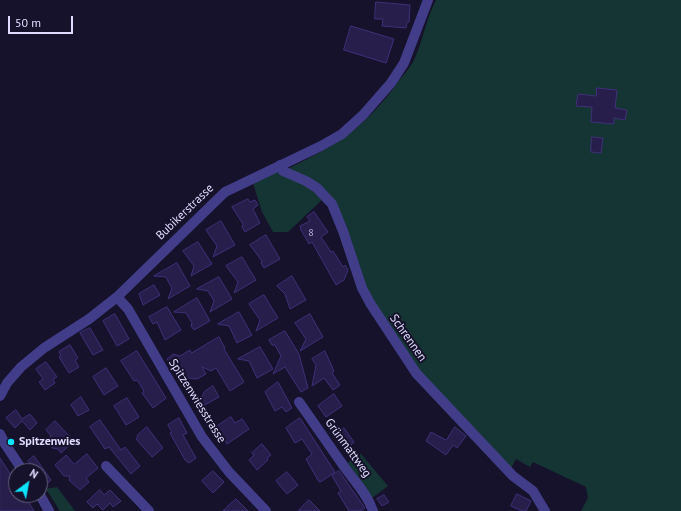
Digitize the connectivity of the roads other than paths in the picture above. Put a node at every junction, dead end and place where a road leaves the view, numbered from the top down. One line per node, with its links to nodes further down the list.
1 (428, 0): 2 (street, Bubikerstrasse)
2 (280, 165): 3 (street, Bubikerstrasse); 12 (street, Schrennen)
3 (117, 297): 4 (street, Bubikerstrasse); 10 (street, Spitzenwiesstrasse)
4 (1, 391)
5 (299, 402): 11 (street, Grünmattweg)
6 (0, 434): 7 (street)
7 (18, 463)
8 (106, 466): 9 (street)
9 (149, 511)
10 (266, 511)
11 (373, 511)
12 (545, 511)

